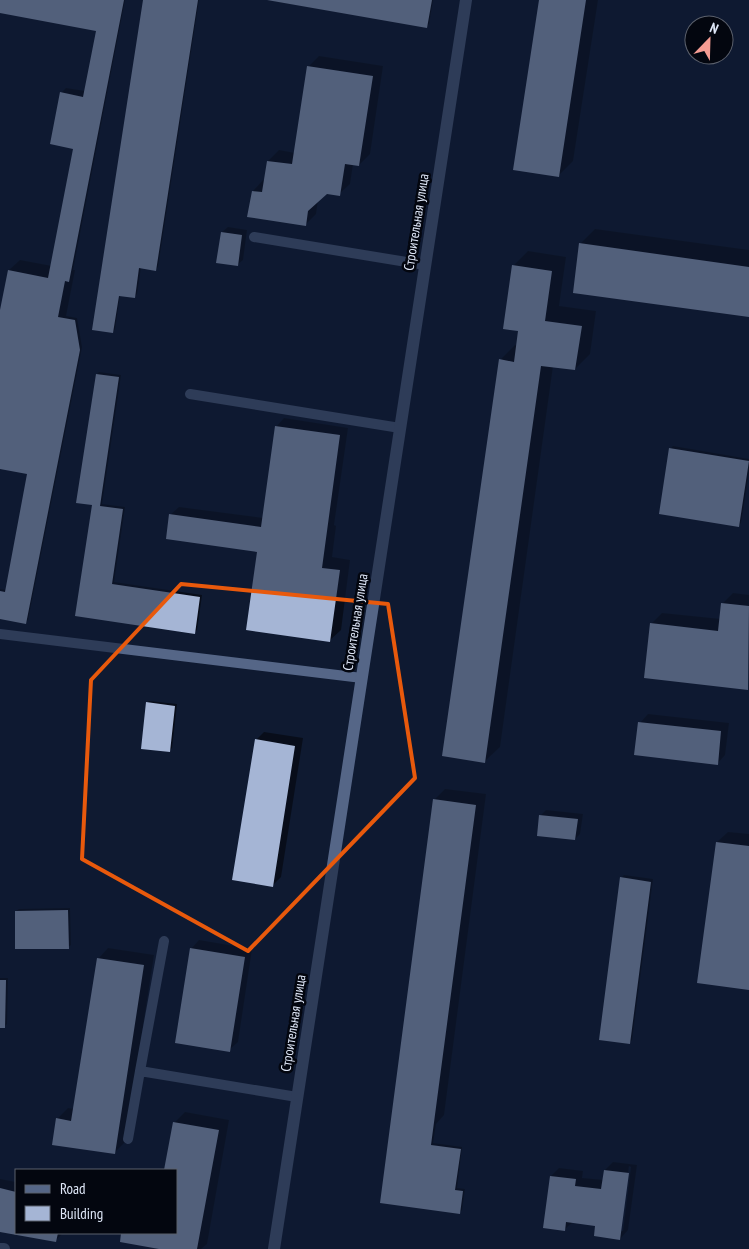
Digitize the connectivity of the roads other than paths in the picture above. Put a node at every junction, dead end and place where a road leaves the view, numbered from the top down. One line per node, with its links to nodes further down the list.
1 (466, 0): 3 (street, Строительная улица)
2 (254, 237): 3 (lane)
3 (425, 265): 5 (street, Строительная улица)
4 (190, 394): 5 (lane)
5 (400, 428): 7 (street, Строительная улица)
6 (0, 634): 7 (lane)
7 (362, 678): 10 (street, Строительная улица)
8 (164, 941): 9 (lane)
9 (140, 1071): 10 (lane); 11 (lane)
10 (297, 1097): 12 (street, Строительная улица)
11 (128, 1139)
12 (274, 1249)

